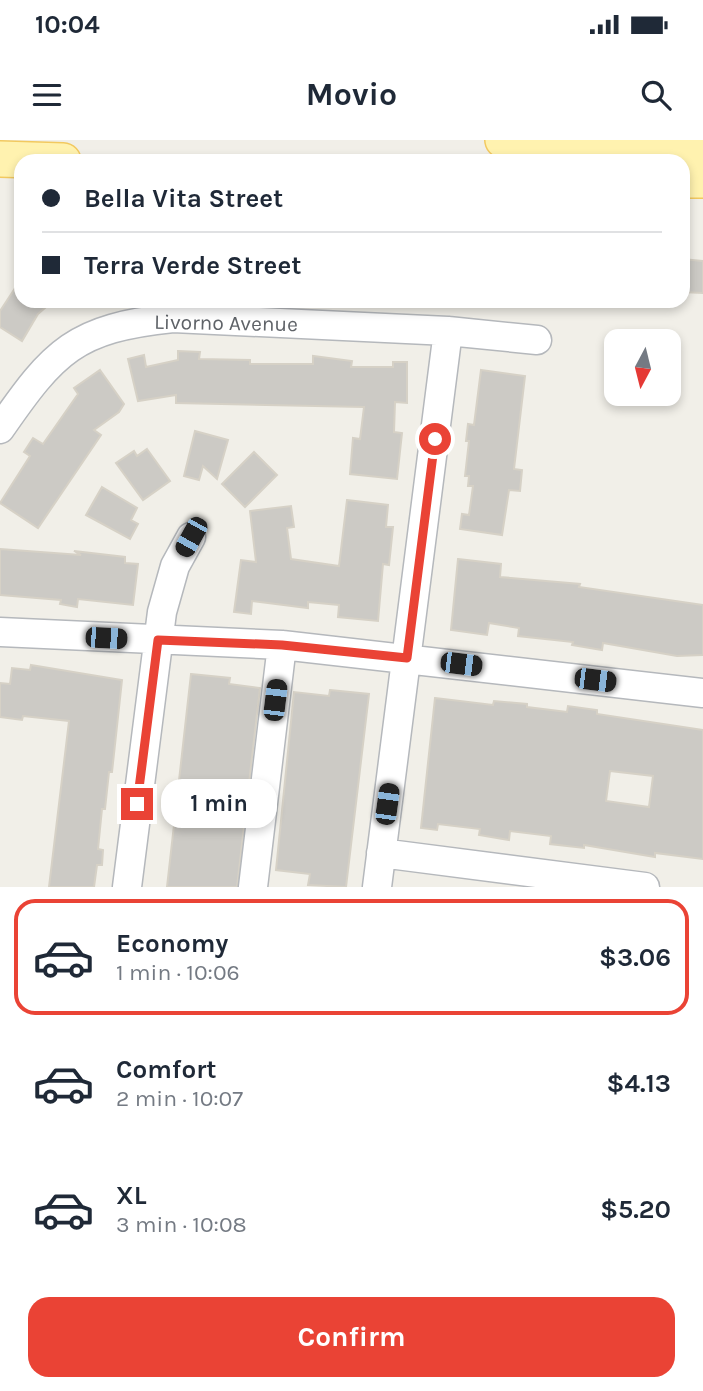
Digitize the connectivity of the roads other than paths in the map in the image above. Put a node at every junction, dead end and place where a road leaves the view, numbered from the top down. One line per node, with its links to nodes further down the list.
1 (503, 140): 2 (main road)
2 (543, 141): 3 (main road)
3 (703, 146)
4 (448, 331): 5 (street, Livorno Avenue); 6 (street, Livorno Avenue); 11 (street)
5 (537, 341)
6 (0, 429)
7 (191, 537): 9 (street)
8 (0, 632): 9 (street)
9 (158, 640): 10 (street); 14 (street)
10 (282, 645): 11 (street); 15 (street)
11 (407, 658): 12 (street); 13 (street)
12 (703, 694)
13 (381, 853): 16 (street); 17 (street)
14 (127, 887)
15 (253, 887)
16 (377, 887)
17 (645, 887)

